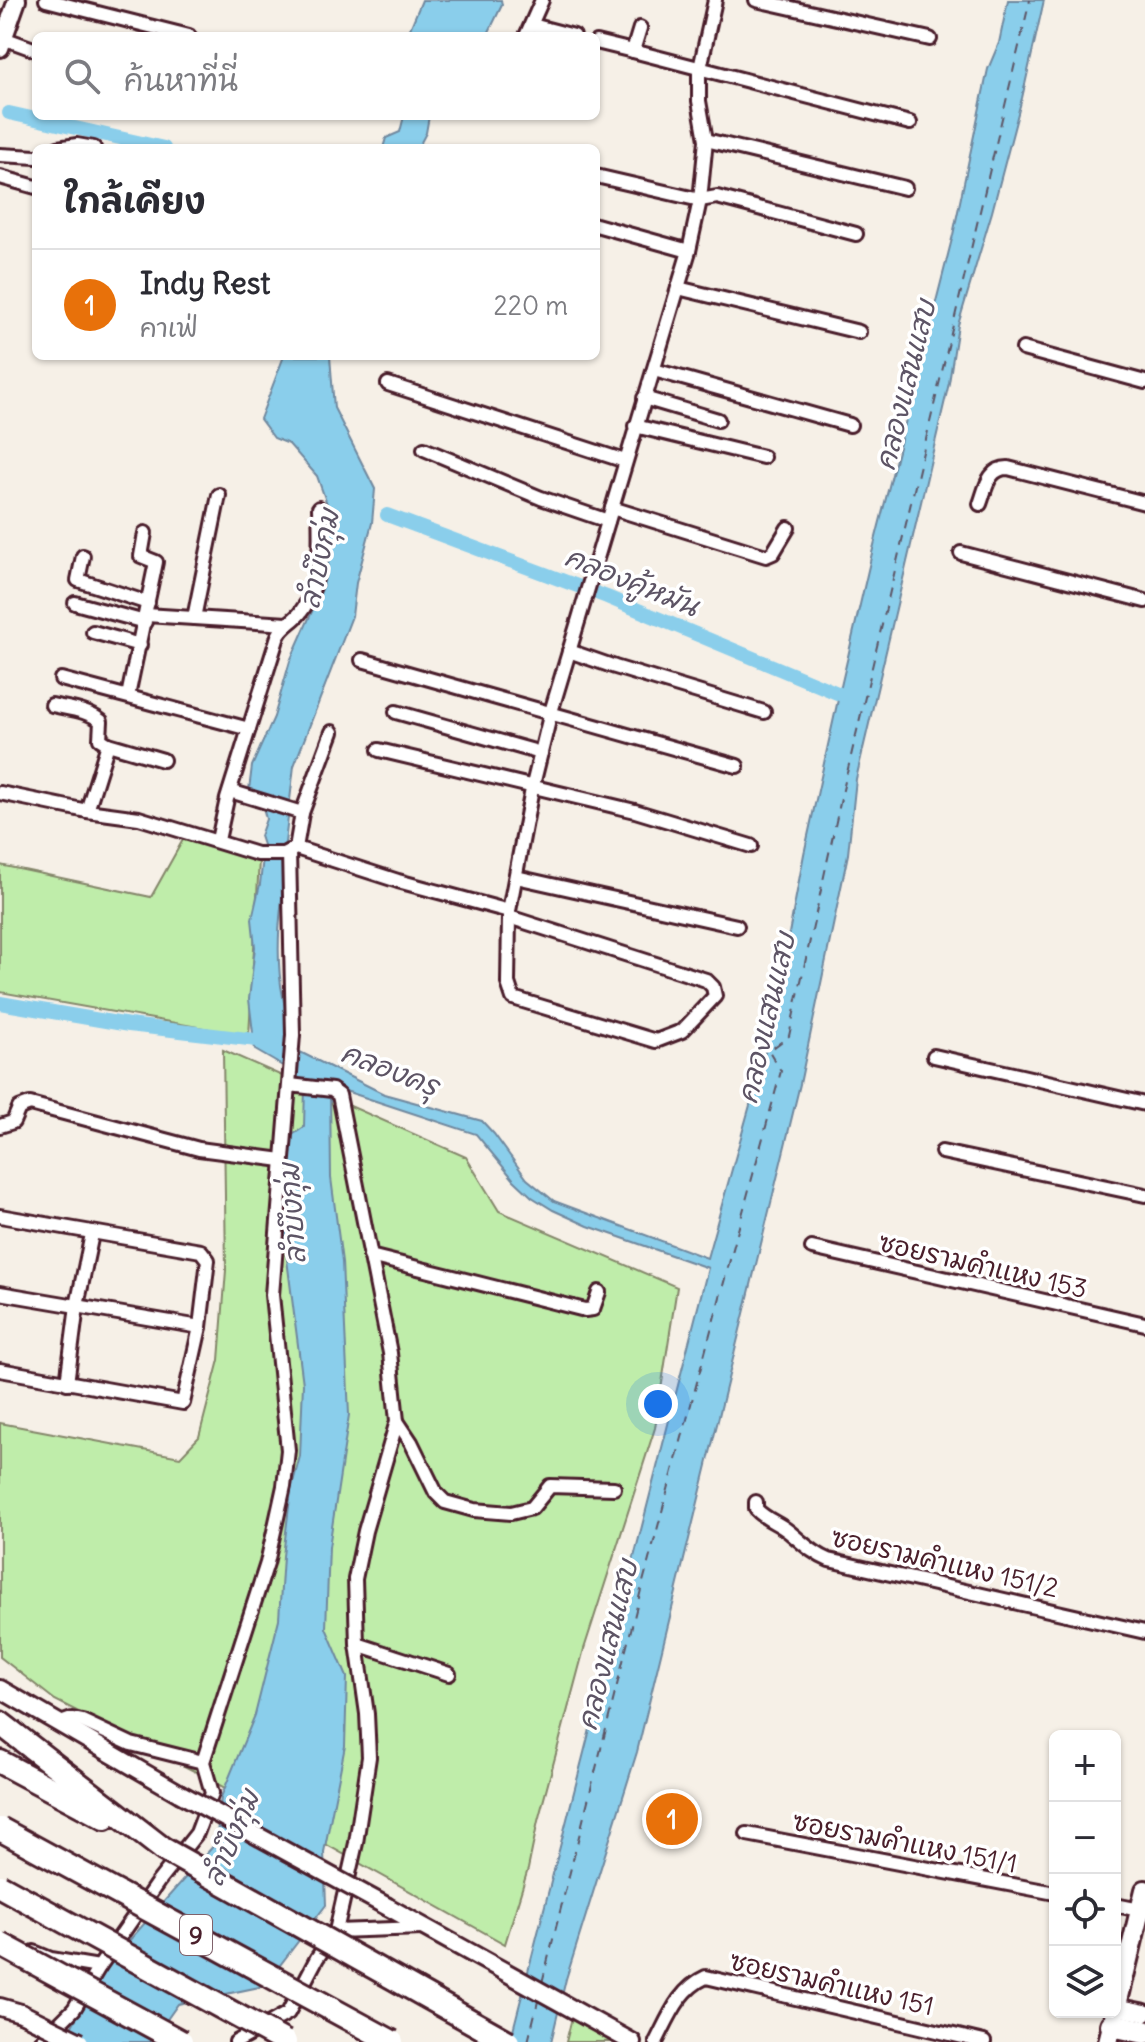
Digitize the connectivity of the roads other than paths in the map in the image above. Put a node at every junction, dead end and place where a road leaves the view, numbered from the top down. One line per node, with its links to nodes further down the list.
1 (17, 0): 10 (main road)
2 (46, 0): 8 (street)
3 (542, 0): 7 (street)
4 (715, 0): 14 (street)
5 (756, 0): 9 (street)
6 (640, 28): 13 (street)
7 (529, 30)
8 (173, 32)
9 (930, 39)
10 (2, 43): 12 (street)
11 (600, 43): 13 (street)
12 (32, 49)
13 (633, 51): 14 (street)
14 (700, 67): 15 (street); 16 (street)
15 (910, 123)
16 (706, 140): 22 (street); 23 (street)
17 (0, 155): 18 (street)
18 (32, 157)
19 (0, 177): 21 (street)
20 (600, 177): 23 (street)
21 (32, 186)
22 (905, 188)
23 (700, 200): 25 (street); 26 (street)
24 (600, 226): 26 (street)
25 (856, 234)
26 (689, 251): 27 (street)
27 (678, 288): 28 (street); 30 (street)
28 (859, 332)
29 (1023, 349): 31 (street)
30 (654, 370): 33 (street); 35 (street)
31 (1145, 382)
32 (388, 384): 39 (street)
33 (644, 398): 34 (street); 36 (street)
34 (718, 420)
35 (850, 425)
36 (635, 426): 38 (street); 39 (street)
37 (424, 449): 44 (street)
38 (763, 457)
39 (625, 461): 44 (street)
40 (219, 495): 52 (street)
41 (1145, 503): 42 (street)
42 (980, 504)
43 (319, 508): 53 (street)
44 (610, 515): 45 (street); 56 (street)
45 (788, 528)
46 (145, 533): 51 (street)
47 (961, 553): 49 (street)
48 (83, 556): 51 (street)
49 (1145, 601)
50 (75, 603): 51 (street)
51 (146, 613): 52 (street); 55 (street)
52 (194, 618): 53 (street)
53 (287, 624): 64 (street)
54 (93, 632): 55 (street)
55 (140, 645): 59 (street)
56 (569, 651): 62 (street); 63 (street)
57 (362, 660): 62 (street)
58 (61, 679): 59 (street)
59 (128, 696): 64 (street)
60 (52, 705): 66 (street)
61 (396, 712): 68 (street)
62 (551, 712): 68 (street); 70 (street)
63 (764, 712)
64 (249, 729): 72 (street)
65 (332, 732): 75 (street)
66 (108, 744): 69 (street); 74 (street)
67 (379, 750): 71 (street)
68 (541, 753): 71 (street)
69 (163, 760)
70 (737, 766)
71 (532, 789): 77 (street); 79 (street)
72 (230, 791): 75 (street); 76 (street)
73 (0, 793): 74 (street)
74 (87, 811): 76 (street)
75 (297, 811): 78 (street)
76 (218, 840): 78 (street)
77 (751, 846)
78 (289, 851): 80 (street); 83 (street)
79 (516, 877): 80 (street); 81 (street)
80 (509, 914): 80 (street)
81 (737, 926)
82 (934, 1056): 84 (street)
83 (292, 1083): 87 (street); 92 (street)
84 (1145, 1104)
85 (0, 1126): 87 (street)
86 (942, 1152): 88 (street)
87 (282, 1160): 110 (street)
88 (1145, 1195)
89 (0, 1216): 90 (street)
90 (92, 1234): 95 (street); 97 (street)
91 (812, 1248): 96 (street, ซอยรามคำแหง 153)
92 (370, 1256): 93 (street); 100 (street)
93 (599, 1292)
94 (0, 1293): 95 (street)
95 (77, 1306): 97 (street); 99 (street)
96 (1145, 1324)
97 (200, 1327): 99 (street)
98 (0, 1370): 99 (street)
99 (67, 1383)
100 (397, 1421): 101 (street); 104 (street)
101 (614, 1488)
102 (756, 1502): 103 (street, ซอยรามคำแหง 151/2)
103 (1145, 1632)
104 (357, 1644): 105 (street); 120 (street)
105 (449, 1674)
106 (0, 1689): 108 (main road)
107 (0, 1723): 113 (highway)
108 (58, 1724): 110 (street); 119 (main road, bridge)
109 (0, 1762): 113 (highway)
110 (203, 1762): 123 (street)
111 (0, 1829): 134 (highway, 9, bridge)
112 (747, 1834): 116 (street, ซอยรามคำแหง 151/1)
113 (163, 1849): 135 (highway, bridge)
114 (0, 1886): 133 (highway, 9, bridge)
115 (1145, 1890): 118 (main road)
116 (1049, 1892)
117 (1121, 1906): 118 (street)
118 (1140, 1910): 127 (main road)
119 (426, 1927): 120 (street); 136 (main road)
120 (336, 1931): 132 (street)
121 (0, 1944): 123 (street); 124 (highway, bridge)
122 (0, 1954): 124 (highway, bridge)
123 (99, 1967): 129 (street)
124 (73, 1984): 131 (highway, bridge)
125 (0, 2007): 130 (main road, bridge)
126 (1145, 2013): 127 (main road)
127 (1112, 2024): 128 (highway)
128 (1145, 2032)
129 (41, 2042)
130 (80, 2042)
131 (181, 2042)
132 (236, 2042)
133 (285, 2042)
134 (392, 2042)
135 (508, 2042)
136 (631, 2042)
137 (656, 2042): 138 (street, ซอยรามคำแหง 151)
138 (984, 2042)

